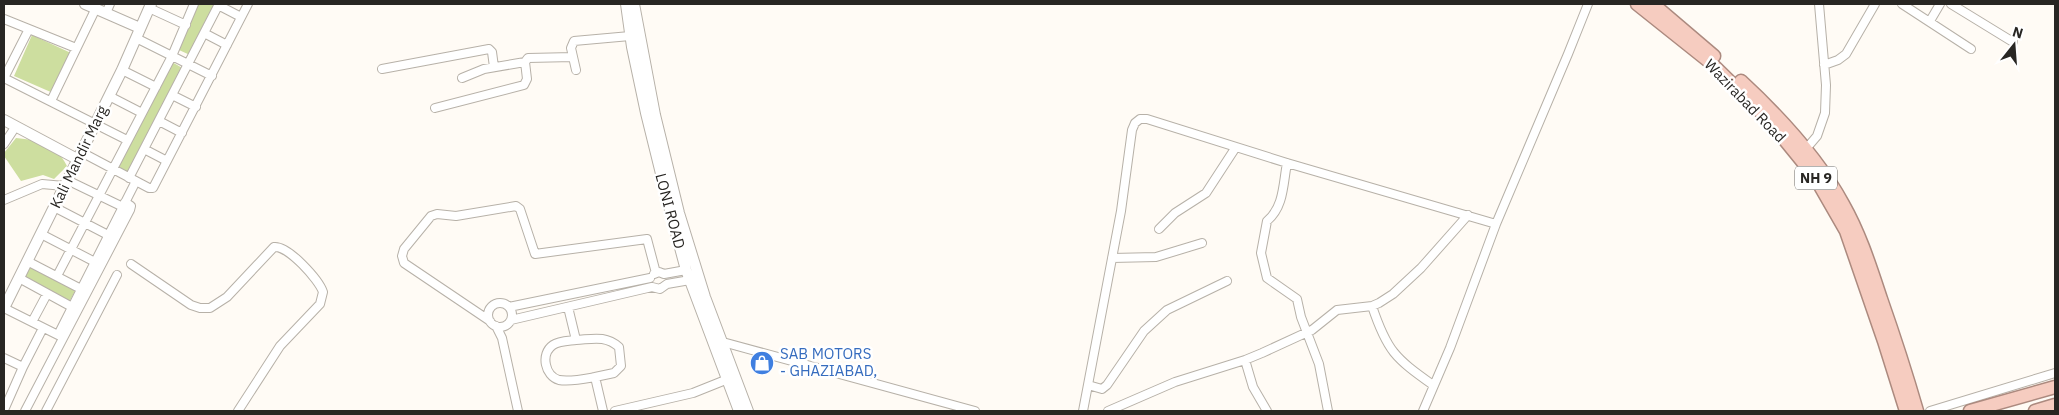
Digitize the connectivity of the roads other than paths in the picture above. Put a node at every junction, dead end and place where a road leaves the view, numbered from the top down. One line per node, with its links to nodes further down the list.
1 (85, 4): 16 (street)
2 (194, 4): 21 (street)
3 (218, 4): 18 (street); 24 (street)
4 (248, 4): 18 (street)
5 (626, 4): 25 (street, LONI ROAD)
6 (634, 4): 102 (street, LONI ROAD)
7 (1588, 4): 71 (street)
8 (1637, 4): 128 (highway, Wazirabad Road / NH 9)
9 (1653, 4): 58 (highway, Wazirabad Road / NH 9)
10 (1819, 4): 34 (street)
11 (1875, 4): 34 (street)
12 (1902, 4): 20 (street)
13 (1940, 4): 20 (street)
14 (1951, 4): 26 (street)
15 (150, 6): 21 (street); 23 (street, Kali Mandir Marg)
16 (96, 8): 17 (street); 28 (street)
17 (109, 8): 23 (street)
18 (241, 17): 27 (street)
19 (4, 19): 22 (street)
20 (1930, 21): 29 (street)
21 (186, 25): 30 (street)
22 (29, 30): 28 (street); 40 (street)
23 (138, 33): 30 (street); 37 (street, Kali Mandir Marg)
24 (204, 33): 27 (street); 33 (street)
25 (630, 36): 31 (street); 81 (street, LONI ROAD)
26 (2013, 42)
27 (227, 46): 39 (street)
28 (76, 48): 45 (street)
29 (1971, 49)
30 (172, 56): 33 (street); 42 (street)
31 (573, 57): 32 (street); 38 (street)
32 (525, 62): 35 (street); 47 (street)
33 (188, 64): 39 (street); 43 (street)
34 (1824, 65): 58 (street)
35 (494, 67): 36 (street); 41 (street)
36 (382, 69)
37 (122, 70): 42 (street); 44 (street, Kali Mandir Marg)
38 (576, 70)
39 (212, 76): 46 (street)
40 (4, 78): 45 (street)
41 (462, 78)
42 (156, 87): 48 (street)
43 (172, 95): 46 (street); 50 (street)
44 (109, 96): 48 (street); 51 (street, Kali Mandir Marg)
45 (51, 101): 51 (street)
46 (196, 107): 53 (street)
47 (435, 108)
48 (142, 112): 54 (street)
49 (4, 120): 52 (street)
50 (159, 121): 53 (street); 57 (street)
51 (95, 123): 54 (street); 59 (street, Kali Mandir Marg)
52 (16, 126): 55 (street); 59 (street)
53 (182, 133): 60 (street)
54 (127, 140): 62 (street)
55 (4, 144)
56 (1236, 147): 61 (street); 72 (street); 77 (street)
57 (144, 149): 60 (street); 63 (street)
58 (1805, 150): 129 (highway, Wazirabad Road / NH 9)
59 (79, 156): 62 (street); 64 (street, Kali Mandir Marg)
60 (167, 161): 63 (street)
61 (1287, 163): 69 (street); 100 (street)
62 (112, 168): 63 (street); 65 (street)
63 (133, 179): 67 (street)
64 (66, 183): 65 (street); 66 (street); 68 (street, Kali Mandir Marg)
65 (98, 195): 67 (street); 70 (street)
66 (4, 201)
67 (124, 205): 74 (street); 114 (street)
68 (54, 207): 70 (street); 73 (street, Kali Mandir Marg)
69 (1468, 215): 71 (street); 91 (street)
70 (84, 222): 74 (street); 76 (street)
71 (1496, 224): 110 (street)
72 (1159, 229)
73 (41, 234): 76 (street); 78 (street, Kali Mandir Marg)
74 (108, 235): 79 (street)
75 (1202, 243): 77 (street)
76 (70, 249): 79 (street); 82 (street)
77 (1112, 258): 109 (street)
78 (27, 262): 82 (street); 84 (street, Kali Mandir Marg)
79 (95, 262): 89 (street)
80 (131, 264): 116 (street)
81 (686, 270): 85 (street); 86 (street, LONI ROAD)
82 (57, 276): 89 (street)
83 (117, 276): 115 (street)
84 (19, 278): 90 (street); 95 (street, Kali Mandir Marg)
85 (656, 278): 88 (street); 88 (street); 93 (street); 94 (street); 98 (street)
86 (690, 280): 88 (street); 102 (street, LONI ROAD)
87 (1227, 281): 109 (street)
88 (667, 284)
89 (81, 289): 92 (street)
90 (48, 294): 92 (street); 97 (street)
91 (1372, 306): 100 (street); 110 (street)
92 (72, 307): 99 (street)
93 (509, 307): 96 (street); 98 (street)
94 (568, 307): 96 (street); 101 (street)
95 (4, 308): 97 (street)
96 (511, 320): 98 (street)
97 (32, 322): 99 (street)
98 (493, 324): 117 (street)
99 (43, 328): 105 (street)
100 (1307, 332): 104 (street); 126 (street)
101 (576, 340): 107 (street); 107 (street)
102 (717, 341): 108 (street, LONI ROAD); 121 (street, LONI ROAD); 122 (street)
103 (4, 358): 105 (street)
104 (1245, 360): 124 (street); 125 (street)
105 (23, 367): 113 (street)
106 (2055, 373): 130 (street)
107 (595, 377): 118 (street)
108 (728, 379): 119 (street); 120 (street, LONI ROAD)
109 (1088, 385): 123 (street)
110 (1433, 385): 127 (street)
111 (2055, 387): 131 (highway)
112 (2055, 405): 132 (highway)
113 (4, 410)
114 (25, 411)
115 (46, 411)
116 (238, 411)
117 (518, 411)
118 (603, 411)
119 (615, 411)
120 (739, 411)
121 (748, 411)
122 (975, 411)
123 (1084, 411)
124 (1108, 411)
125 (1267, 411)
126 (1328, 411)
127 (1423, 411)
128 (1906, 411)
129 (1917, 411)
130 (1930, 411)
131 (1970, 411)
132 (2035, 411)

